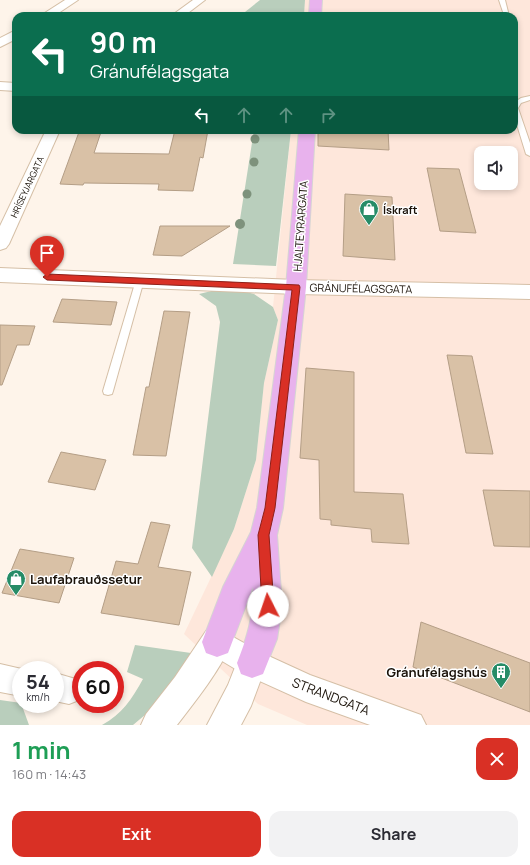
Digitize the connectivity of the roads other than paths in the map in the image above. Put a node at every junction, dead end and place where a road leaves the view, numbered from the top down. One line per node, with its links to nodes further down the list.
1 (73, 0): 5 (street)
2 (200, 0): 6 (street)
3 (316, 0): 7 (main road)
4 (502, 0): 8 (lane)
5 (53, 12)
6 (183, 12)
7 (315, 12)
8 (507, 12)
9 (12, 36): 10 (street)
10 (0, 43)
11 (0, 86): 12 (street)
12 (12, 87)
13 (530, 98): 14 (lane)
14 (518, 103)
15 (518, 117): 18 (lane)
16 (51, 134): 19 (street, HRÍSEYJARGATA)
17 (307, 134): 22 (main road, HJALTEYRARGATA)
18 (530, 154)
19 (0, 244)
20 (0, 275): 21 (street, GRÁNUFÉLAGSGATA)
21 (140, 280): 22 (street, GRÁNUFÉLAGSGATA); 24 (lane)
22 (296, 287): 23 (street, GRÁNUFÉLAGSGATA); 25 (main road, HJALTEYRARGATA)
23 (530, 292)
24 (108, 392)
25 (264, 535): 26 (main road, HJALTEYRARGATA); 27 (main road, HJALTEYRARGATA)
26 (217, 642): 27 (street, STRANDGATA); 30 (main road)
27 (252, 663): 31 (main road); 32 (street, STRANDGATA)
28 (0, 678): 29 (street)
29 (12, 680)
30 (157, 725)
31 (223, 725)
32 (411, 725)

